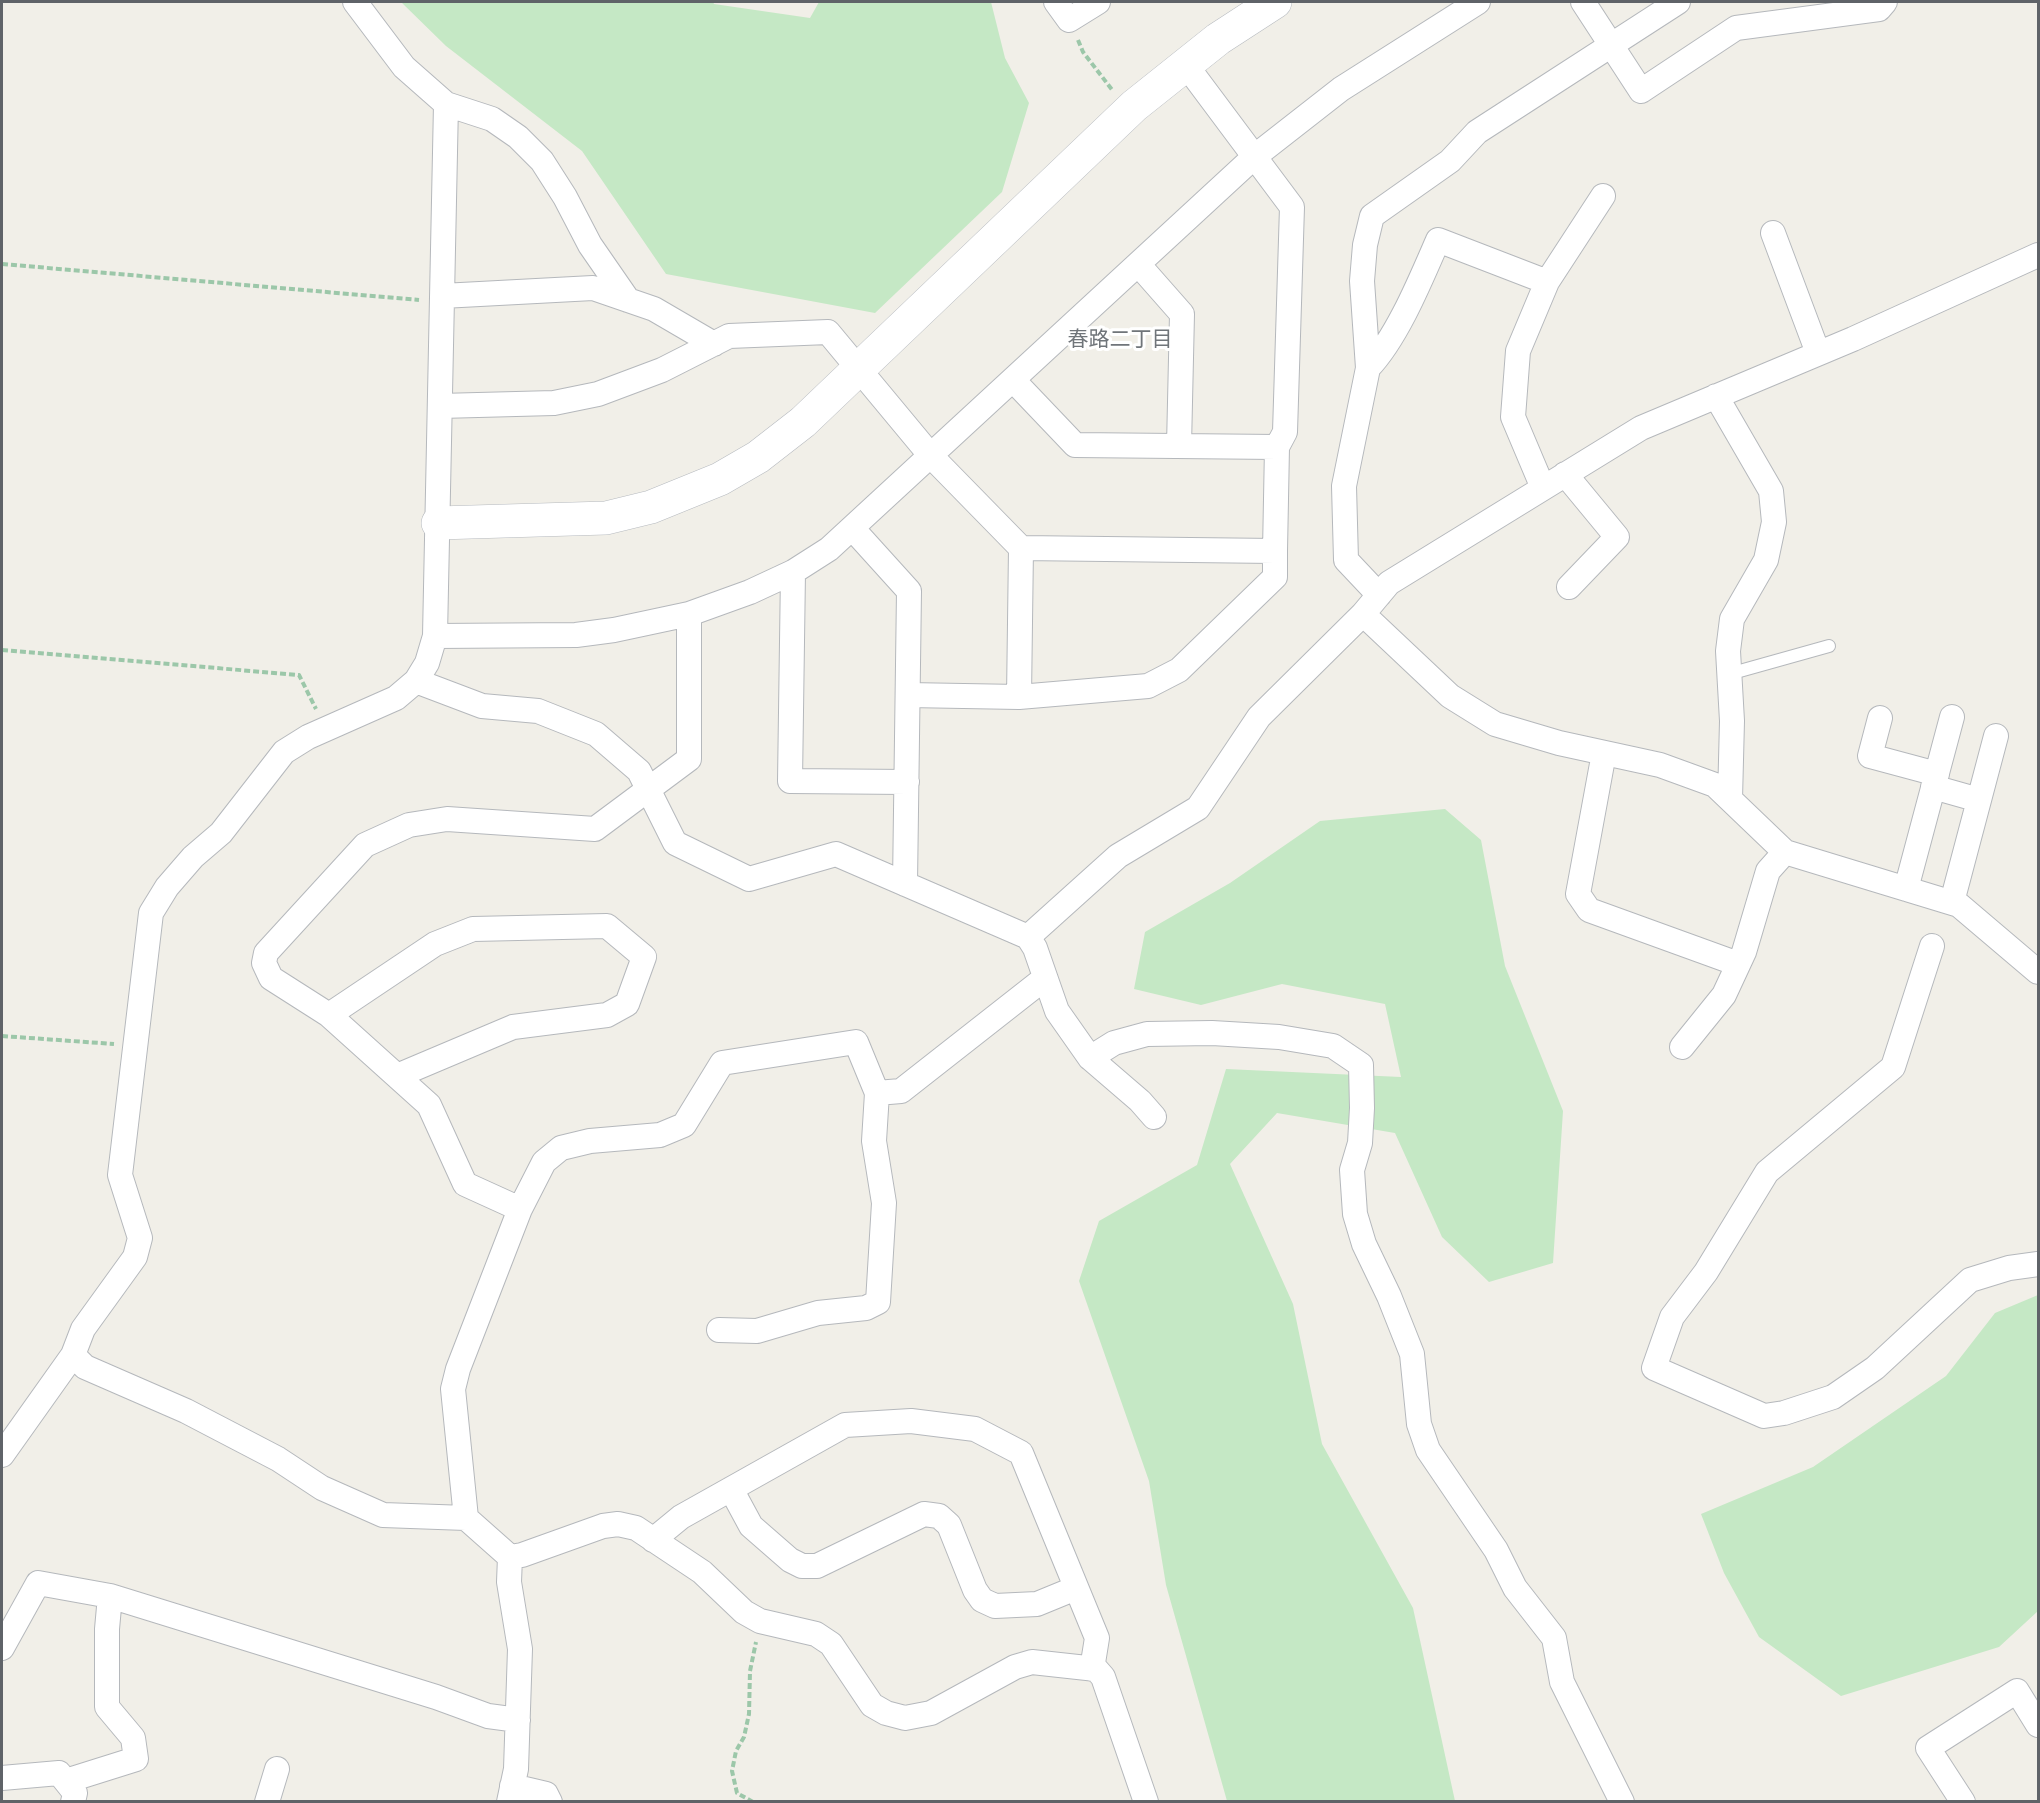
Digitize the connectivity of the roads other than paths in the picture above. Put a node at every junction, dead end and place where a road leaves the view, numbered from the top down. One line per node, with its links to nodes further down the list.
1 (355, 2): 11 (street)
2 (1098, 2): 8 (street)
3 (1275, 2): 10 (street)
4 (1478, 2): 12 (street)
5 (1583, 2): 9 (street)
6 (1678, 2): 9 (street)
7 (1885, 2): 9 (street)
8 (1063, 11)
9 (1611, 45): 22 (street)
10 (1186, 65): 12 (street); 23 (street)
11 (446, 104): 18 (street); 19 (street)
12 (1254, 157): 16 (street); 28 (street)
13 (1603, 196): 17 (street)
14 (1773, 233): 21 (street)
15 (2038, 255): 21 (street)
16 (1138, 264): 24 (street); 27 (street)
17 (1547, 282): 22 (street); 31 (street)
18 (442, 299): 19 (street); 26 (street)
19 (628, 300): 20 (street)
20 (714, 344): 23 (street); 26 (street)
21 (1818, 353): 25 (street)
22 (1368, 368): 38 (street)
23 (859, 369): 29 (street); 32 (street)
24 (1013, 380): 27 (street); 29 (street)
25 (1716, 396): 30 (street); 43 (street)
26 (440, 406): 32 (street)
27 (1179, 446): 28 (street)
28 (1277, 447): 35 (street)
29 (931, 456): 33 (street); 34 (street)
30 (1565, 474): 31 (street); 37 (street)
31 (1543, 488): 38 (street)
32 (438, 523): 41 (street)
33 (852, 528): 36 (street); 45 (street)
34 (1021, 548): 35 (street); 46 (street)
35 (1275, 551): 46 (street)
36 (793, 572): 39 (street); 52 (street)
37 (1569, 587)
38 (1379, 595): 40 (street)
39 (689, 614): 41 (street); 53 (street)
40 (1364, 614): 50 (street); 60 (street)
41 (435, 636): 44 (street)
42 (1829, 646): 43 (lane)
43 (1729, 674): 54 (street)
44 (416, 681): 53 (street); 74 (street)
45 (908, 695): 46 (street); 52 (street)
46 (1019, 697)
47 (1952, 717): 51 (street)
48 (1880, 718): 51 (street)
49 (1996, 736): 55 (street)
50 (1604, 753): 54 (street); 62 (street)
51 (1935, 781): 55 (street); 58 (street)
52 (907, 782): 57 (street)
53 (648, 789): 57 (street); 65 (street)
54 (1730, 799): 56 (street)
55 (1979, 800): 59 (street)
56 (1785, 852): 58 (street); 62 (street)
57 (905, 884): 60 (street)
58 (1906, 889): 59 (street)
59 (1952, 902): 63 (street)
60 (1028, 937): 64 (street)
61 (1932, 946): 72 (street)
62 (1738, 964): 66 (street)
63 (2038, 972)
64 (1045, 978): 67 (street); 69 (street)
65 (329, 1015): 68 (street); 68 (street)
66 (1682, 1047)
67 (1090, 1058): 70 (street); 93 (street)
68 (397, 1076): 71 (street)
69 (877, 1093): 71 (street); 73 (street)
70 (1154, 1118)
71 (520, 1209): 77 (street)
72 (2038, 1264)
73 (719, 1330)
74 (73, 1355): 75 (street); 77 (street)
75 (2, 1455)
76 (731, 1489): 78 (street); 80 (street); 80 (street)
77 (466, 1518): 79 (street)
78 (653, 1540): 79 (street); 83 (street)
79 (510, 1557): 84 (street)
80 (1076, 1588): 83 (street)
81 (110, 1596): 82 (street); 84 (street); 88 (street)
82 (2, 1648)
83 (1092, 1669): 92 (street)
84 (518, 1720): 89 (street)
85 (2038, 1725): 94 (street)
86 (277, 1769): 90 (street)
87 (2, 1778): 88 (street)
88 (69, 1791)
89 (511, 1794): 91 (street)
90 (267, 1802)
91 (550, 1802)
92 (1146, 1802)
93 (1622, 1802)
94 (1963, 1802)

